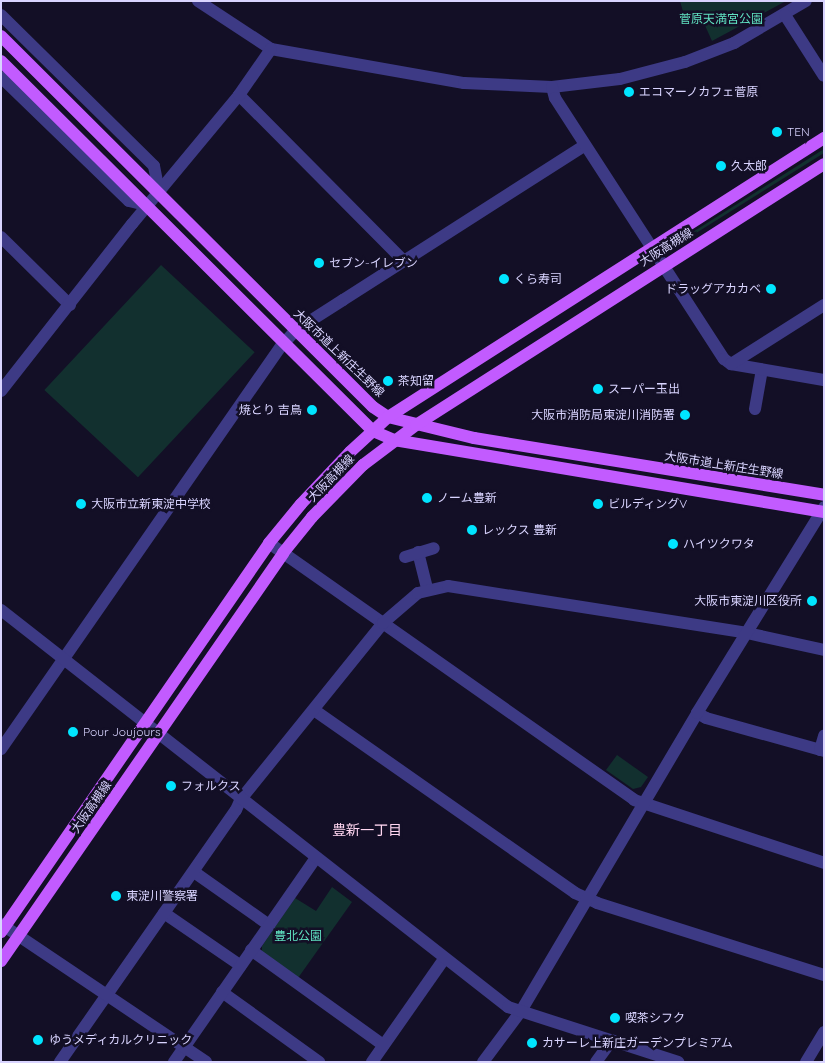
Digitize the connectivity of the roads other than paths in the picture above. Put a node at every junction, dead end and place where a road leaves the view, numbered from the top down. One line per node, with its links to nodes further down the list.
1 (198, 1): 6 (street)
2 (806, 1): 3 (street)
3 (785, 15): 8 (street); 10 (street)
4 (1, 16): 15 (street)
5 (1, 36): 15 (main road, 大阪市道上新庄生野線)
6 (271, 49): 10 (street); 11 (street)
7 (1, 61): 16 (main road)
8 (824, 76)
9 (1, 78): 16 (street)
10 (552, 87): 13 (street)
11 (238, 95): 15 (street); 19 (street)
12 (824, 138): 18 (main road, 大阪高槻線)
13 (585, 145): 18 (street); 19 (street)
14 (824, 164): 20 (main road, 大阪高槻線)
15 (159, 191): 16 (street); 23 (main road, 大阪市道上新庄生野線)
16 (147, 205): 22 (street); 24 (main road)
17 (1, 237): 22 (street)
18 (651, 248): 20 (street); 30 (main road, 大阪高槻線)
19 (404, 261): 23 (street)
20 (664, 265): 25 (street); 31 (main road, 大阪高槻線)
21 (824, 305): 25 (street)
22 (70, 306): 28 (street)
23 (296, 330): 24 (street); 30 (main road, 大阪市道上新庄生野線)
24 (283, 344): 32 (main road); 46 (street)
25 (731, 364): 26 (street)
26 (762, 370): 27 (street); 29 (street)
27 (824, 380)
28 (1, 391)
29 (755, 409)
30 (388, 416): 31 (main road, 大阪市道上新庄生野線); 32 (main road, 大阪高槻線)
31 (416, 425): 33 (main road, 大阪高槻線); 34 (main road, 大阪市道上新庄生野線)
32 (373, 431): 33 (main road); 36 (main road, 大阪高槻線)
33 (394, 440): 35 (main road); 39 (main road, 大阪高槻線)
34 (824, 495)
35 (823, 510): 44 (street)
36 (269, 544): 39 (street); 49 (main road, 大阪高槻線)
37 (434, 548): 38 (street)
38 (418, 552): 40 (street); 41 (street)
39 (283, 553): 43 (street); 50 (main road, 大阪高槻線)
40 (405, 557)
41 (427, 589): 43 (street); 44 (street)
42 (1, 610): 46 (street)
43 (384, 623): 47 (street); 55 (street)
44 (747, 633): 45 (street); 48 (street)
45 (824, 650)
46 (63, 660): 49 (street); 52 (street)
47 (314, 710): 54 (street); 59 (street)
48 (697, 712): 53 (street); 55 (street)
49 (144, 723): 50 (street); 62 (main road, 大阪高槻線)
50 (159, 734): 54 (street); 63 (main road, 大阪高槻線)
51 (824, 736): 53 (street)
52 (1, 749)
53 (822, 750)
54 (241, 799): 56 (street); 58 (street)
55 (643, 804): 57 (street); 59 (street)
56 (315, 859): 61 (street); 65 (street)
57 (824, 863)
58 (194, 872): 60 (street); 61 (street)
59 (586, 898): 68 (street); 71 (street)
60 (164, 913): 67 (street); 70 (street)
61 (270, 924): 64 (street)
62 (2, 928): 63 (street)
63 (17, 938): 66 (main road, 大阪高槻線); 70 (street)
64 (252, 950): 67 (street); 74 (street)
65 (444, 959): 71 (street); 74 (street)
66 (1, 961)
67 (241, 966): 69 (street)
68 (824, 975)
69 (222, 992): 75 (street); 79 (street)
70 (107, 996): 75 (street); 76 (street)
71 (521, 1011): 73 (street); 81 (street)
72 (824, 1032): 84 (street)
73 (612, 1040): 82 (street); 83 (street)
74 (383, 1045): 80 (street)
75 (184, 1047): 77 (street); 78 (street)
76 (60, 1062)
77 (174, 1062)
78 (206, 1062)
79 (319, 1062)
80 (372, 1062)
81 (483, 1062)
82 (596, 1062)
83 (678, 1062)
84 (806, 1062)

